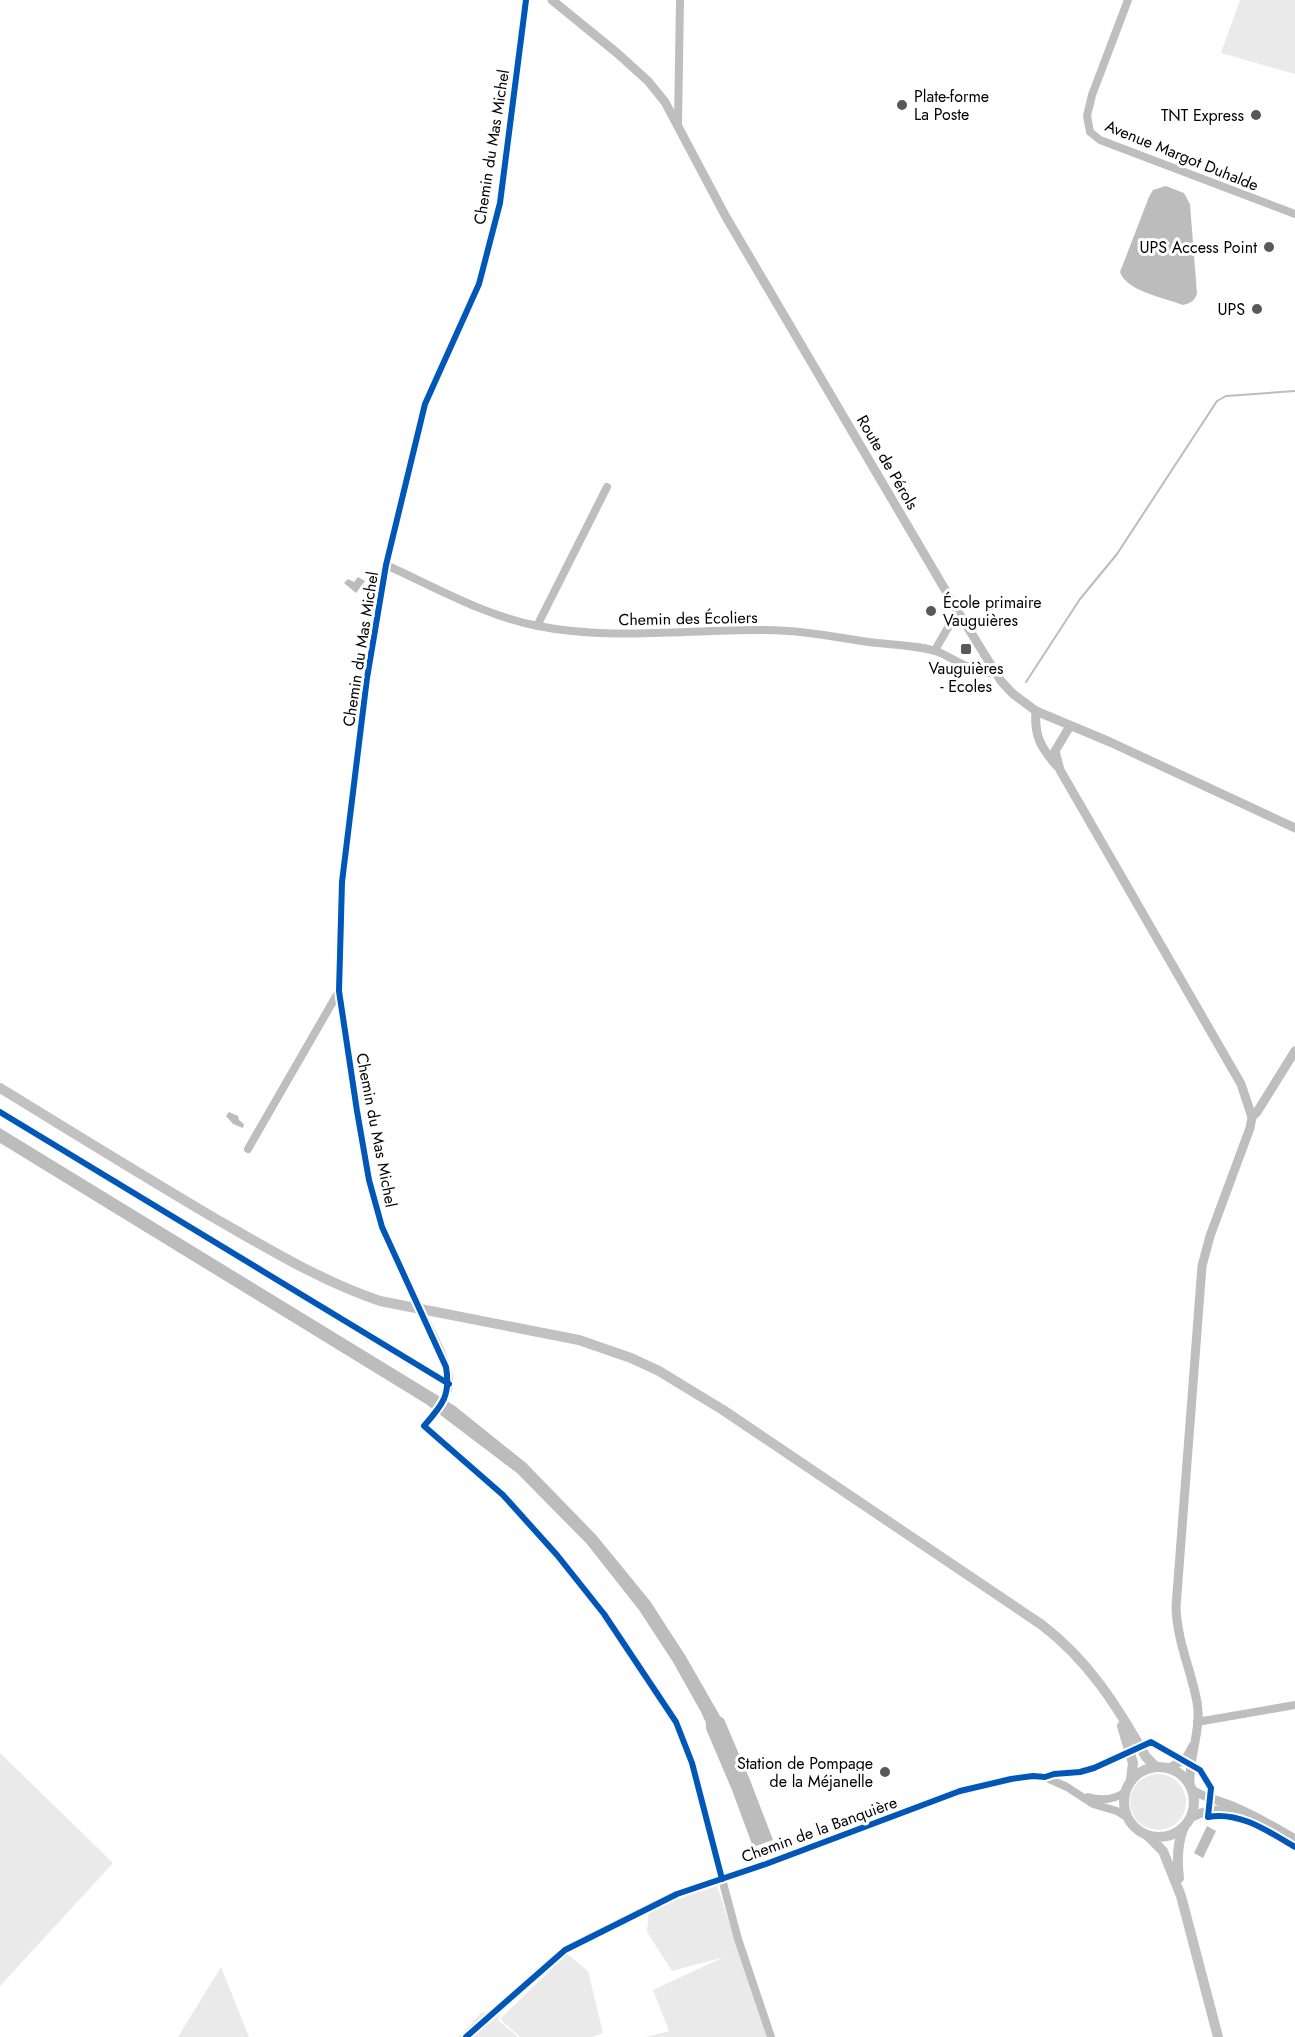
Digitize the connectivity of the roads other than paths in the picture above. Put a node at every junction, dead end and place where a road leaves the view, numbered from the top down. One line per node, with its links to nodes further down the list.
1 (526, 0): 8 (street, Chemin du Mas Michel)
2 (552, 0): 5 (street, Route de Pérols)
3 (680, 0): 5 (street)
4 (1128, 0): 6 (street, Avenue Margot Duhalde)
5 (678, 124): 9 (street, Route de Pérols)
6 (1295, 214)
7 (607, 487): 10 (street)
8 (386, 565): 10 (street, Chemin des Écoliers); 17 (street, Chemin du Mas Michel)
9 (960, 615): 11 (street); 12 (street, Route de Pérols)
10 (537, 626): 11 (street, Chemin des Écoliers)
11 (935, 650): 12 (street, Chemin des Écoliers)
12 (995, 672): 13 (street, Route de Pérols)
13 (1035, 711): 14 (street, Route de Pérols); 15 (street)
14 (1070, 726): 15 (street); 16 (street, Route de Pérols)
15 (1060, 770): 20 (street)
16 (1295, 828)
17 (339, 991): 21 (street); 22 (street, Chemin du Mas Michel)
18 (1295, 1051): 20 (street)
19 (0, 1088): 22 (main road)
20 (1252, 1117): 26 (street)
21 (248, 1149)
22 (420, 1309): 23 (street); 25 (main road)
23 (424, 1426)
24 (1295, 1705): 26 (street)
25 (1116, 1709): 28 (main road); 30 (main road)
26 (1197, 1722): 27 (street)
27 (1194, 1744): 29 (street); 31 (street)
28 (1155, 1766): 29 (main road); 30 (main road)
29 (1170, 1768): 31 (main road)
30 (1131, 1779): 32 (main road)
31 (1191, 1787): 35 (street); 36 (main road)
32 (1124, 1793): 33 (street, Chemin de la Banquière); 34 (main road)
33 (1081, 1795): 34 (street, Chemin de la Banquière); 39 (street, Chemin de la Banquière)
34 (1126, 1817): 37 (main road)
35 (1254, 1817): 36 (street); 38 (street)
36 (1187, 1823): 37 (main road); 40 (main road)
37 (1148, 1836): 40 (main road)
38 (1295, 1839)
39 (722, 1879): 41 (street, Chemin de la Banquière); 42 (street)
40 (1182, 1896): 43 (main road)
41 (466, 2037)
42 (771, 2037)
43 (1218, 2037)

